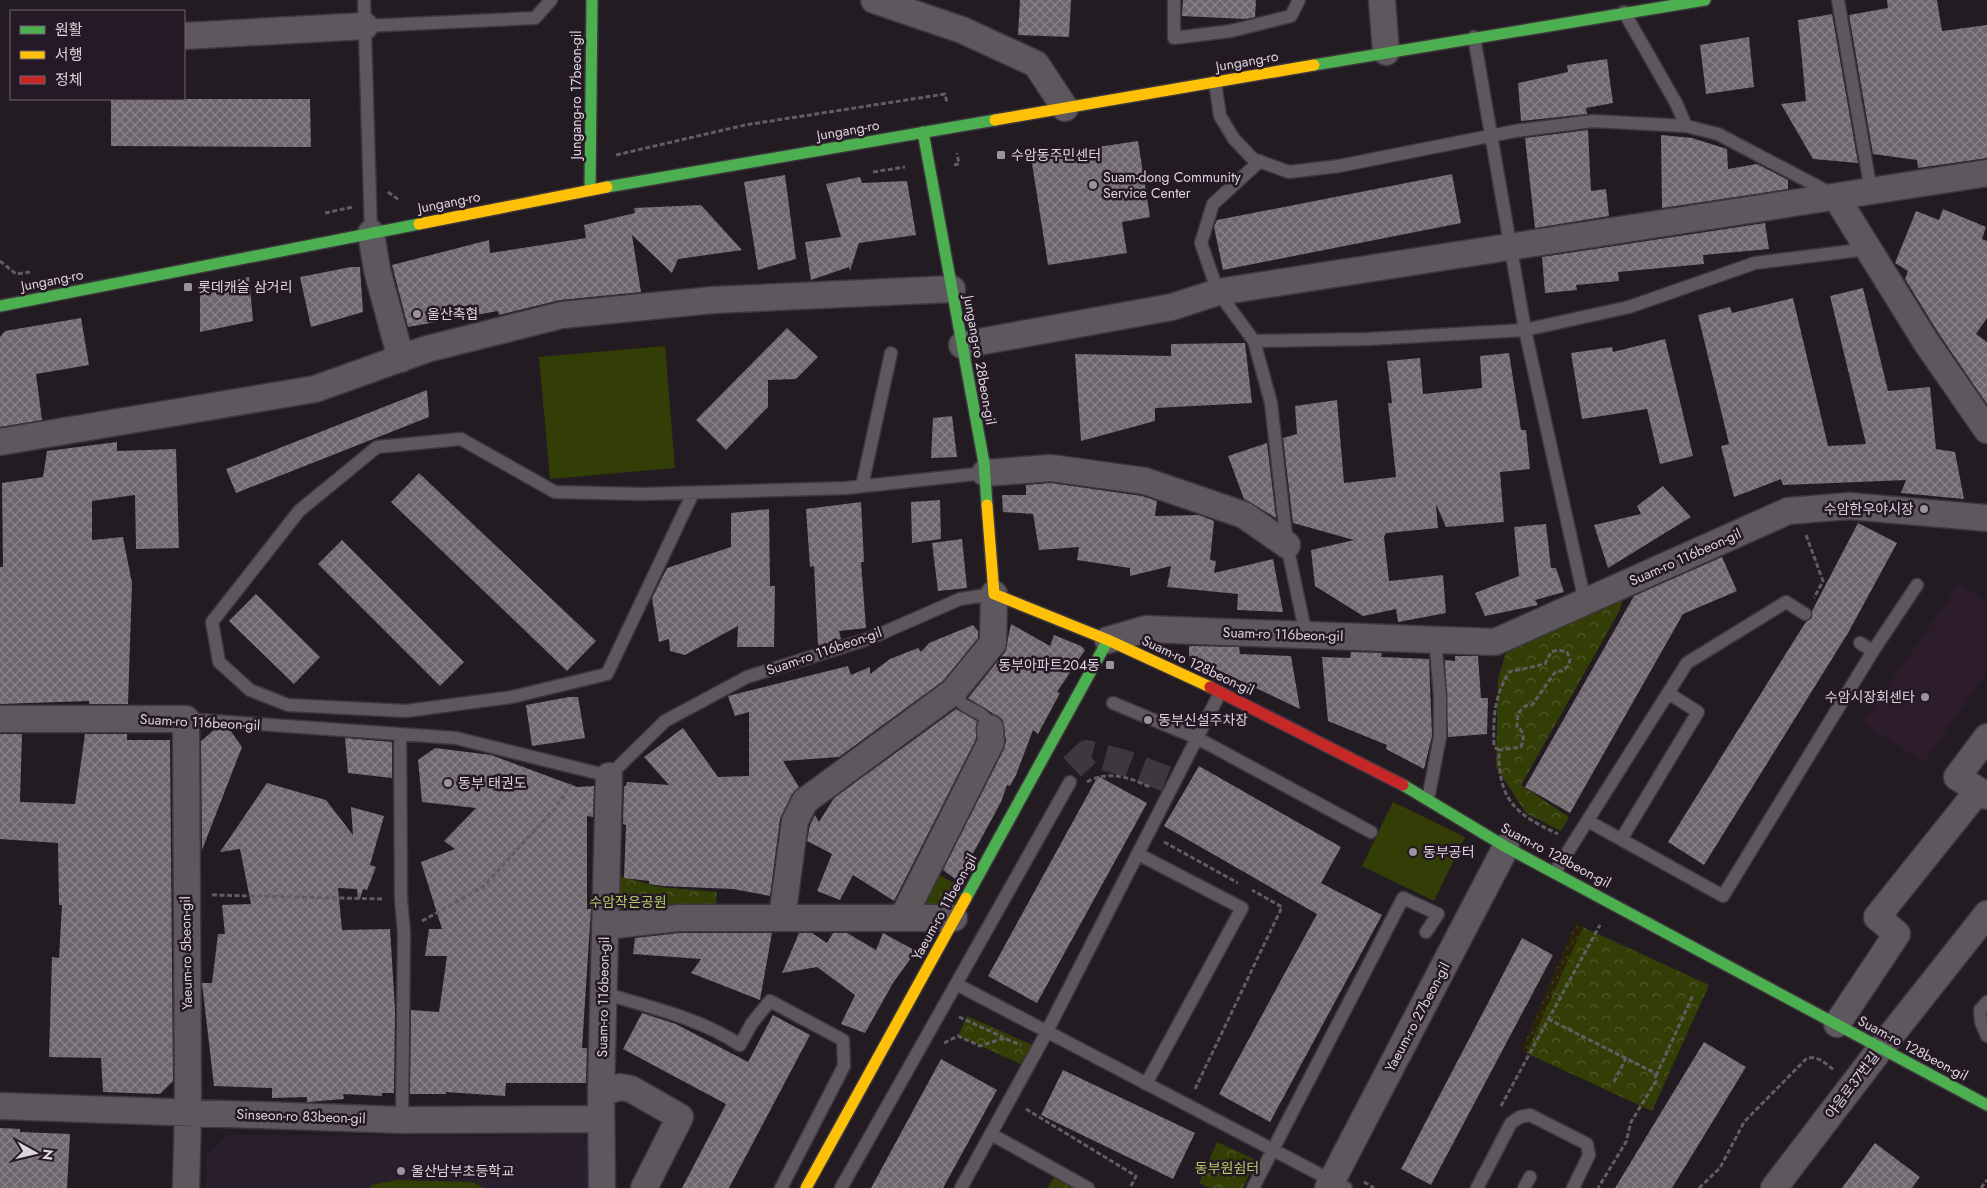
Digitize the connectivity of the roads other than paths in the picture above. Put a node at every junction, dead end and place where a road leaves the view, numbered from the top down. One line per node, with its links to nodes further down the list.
1 (364, 0): 12 (lane)
2 (551, 0): 12 (lane)
3 (592, 0): 23 (street, Jungang-ro 17beon-gil)
4 (874, 0): 17 (street)
5 (1174, 0): 6 (lane)
6 (1300, 0)
7 (1382, 0): 15 (street)
8 (1705, 0): 10 (street, Jungang-ro)
9 (1838, 0): 24 (lane)
10 (1686, 1): 11 (street, Jungang-ro)
11 (1633, 7): 14 (street, Jungang-ro); 18 (lane)
12 (365, 26): 13 (street); 26 (lane)
13 (185, 36)
14 (1474, 37): 15 (street, Jungang-ro); 20 (lane)
15 (1386, 52): 16 (street, Jungang-ro)
16 (1215, 82): 17 (street, Jungang-ro); 21 (lane)
17 (1065, 108): 19 (street, Jungang-ro)
18 (1686, 126): 20 (lane); 25 (lane)
19 (923, 132): 23 (street, Jungang-ro); 29 (street, Jungang-ro 28beon-gil)
20 (1491, 137): 21 (lane); 27 (lane)
21 (1260, 161): 30 (lane)
22 (1987, 173): 24 (street)
23 (590, 190): 26 (street, Jungang-ro)
24 (1871, 191): 25 (street)
25 (1836, 197): 27 (street); 28 (street)
26 (371, 233): 31 (street, Jungang-ro); 36 (street)
27 (1511, 247): 30 (street); 32 (lane)
28 (1868, 249): 32 (lane); 37 (street)
29 (952, 289): 34 (street, Jungang-ro 28beon-gil); 36 (street)
30 (1218, 292): 33 (lane); 34 (street)
31 (0, 306)
32 (1525, 330): 33 (lane); 46 (lane)
33 (1254, 341): 43 (lane)
34 (962, 345): 39 (street, Jungang-ro 28beon-gil)
35 (891, 353): 40 (lane)
36 (401, 359): 38 (street)
37 (1987, 430)
38 (0, 442)
39 (985, 473): 40 (lane); 43 (street); 45 (street, Jungang-ro 28beon-gil)
40 (862, 486): 41 (lane)
41 (693, 493): 41 (lane)
42 (1987, 518): 46 (street, Suam-ro 116beon-gil)
43 (1287, 545): 48 (lane)
44 (1918, 585): 52 (lane)
45 (994, 594): 50 (street); 53 (street); 63 (lane, Suam-ro 116beon-gil)
46 (1585, 602): 49 (street, Suam-ro 116beon-gil)
47 (1805, 614): 55 (lane)
48 (1306, 635): 49 (street, Suam-ro 116beon-gil); 50 (street, Suam-ro 116beon-gil)
49 (1434, 639): 66 (lane)
50 (1108, 640): 54 (street, Suam-ro 128beon-gil); 76 (street, Yaeum-ro 11beon-gil)
51 (1860, 643): 52 (lane)
52 (1873, 651): 69 (lane)
53 (953, 692): 59 (lane); 75 (street)
54 (1220, 693): 62 (lane); 66 (street, Suam-ro 128beon-gil)
55 (1668, 694): 67 (lane); 69 (lane)
56 (1113, 703): 62 (lane)
57 (0, 719): 58 (street, Suam-ro 116beon-gil)
58 (186, 719): 60 (lane, Suam-ro 116beon-gil); 90 (street, Yaeum-ro 5beon-gil)
59 (990, 728): 74 (street)
60 (400, 735): 63 (lane, Suam-ro 116beon-gil); 92 (lane)
61 (1987, 737): 65 (street)
62 (1197, 738): 68 (lane); 71 (lane)
63 (609, 776): 77 (street, Suam-ro 116beon-gil)
64 (1070, 782): 79 (lane)
65 (1983, 793): 82 (street)
66 (1428, 800): 70 (street, Suam-ro 128beon-gil)
67 (1588, 821): 69 (lane); 72 (lane)
68 (1371, 832)
69 (1622, 838)
70 (1506, 847): 72 (street, Suam-ro 128beon-gil); 95 (street, Yaeum-ro 27beon-gil)
71 (1138, 854): 83 (lane); 86 (lane)
72 (1555, 872): 82 (street, Suam-ro 128beon-gil)
73 (1987, 914): 85 (street, 야음로37번길)
74 (903, 917): 75 (street); 76 (street)
75 (782, 918): 77 (street)
76 (954, 918): 100 (street, Yaeum-ro 11beon-gil)
77 (605, 926): 80 (street, Suam-ro 116beon-gil)
78 (1426, 932): 94 (lane)
79 (956, 984): 83 (lane); 101 (lane)
80 (603, 993): 87 (street, Suam-ro 116beon-gil); 99 (lane)
81 (1987, 1002): 84 (lane)
82 (1837, 1024): 85 (street, Suam-ro 128beon-gil)
83 (1047, 1032): 86 (lane); 93 (lane)
84 (1987, 1036)
85 (1881, 1048): 88 (street, Suam-ro 128beon-gil); 107 (street, 야음로37번길)
86 (1146, 1084): 94 (lane)
87 (601, 1093): 91 (street, Suam-ro 116beon-gil); 98 (street)
88 (1987, 1105)
89 (0, 1106): 90 (street, Sinseon-ro 83beon-gil)
90 (188, 1112): 92 (street, Sinseon-ro 83beon-gil); 96 (street, Yaeum-ro 5beon-gil)
91 (601, 1119): 92 (street, Sinseon-ro 83beon-gil); 97 (street, Suam-ro 116beon-gil)
92 (402, 1120)
93 (991, 1134): 102 (lane); 103 (lane)
94 (1273, 1150): 95 (lane); 104 (lane)
95 (1335, 1186)
96 (186, 1188)
97 (602, 1188)
98 (644, 1188)
99 (781, 1188)
100 (806, 1188)
101 (841, 1188)
102 (961, 1188)
103 (1088, 1188)
104 (1253, 1188)
105 (1476, 1188): 106 (lane)
106 (1573, 1188)
107 (1774, 1188)

